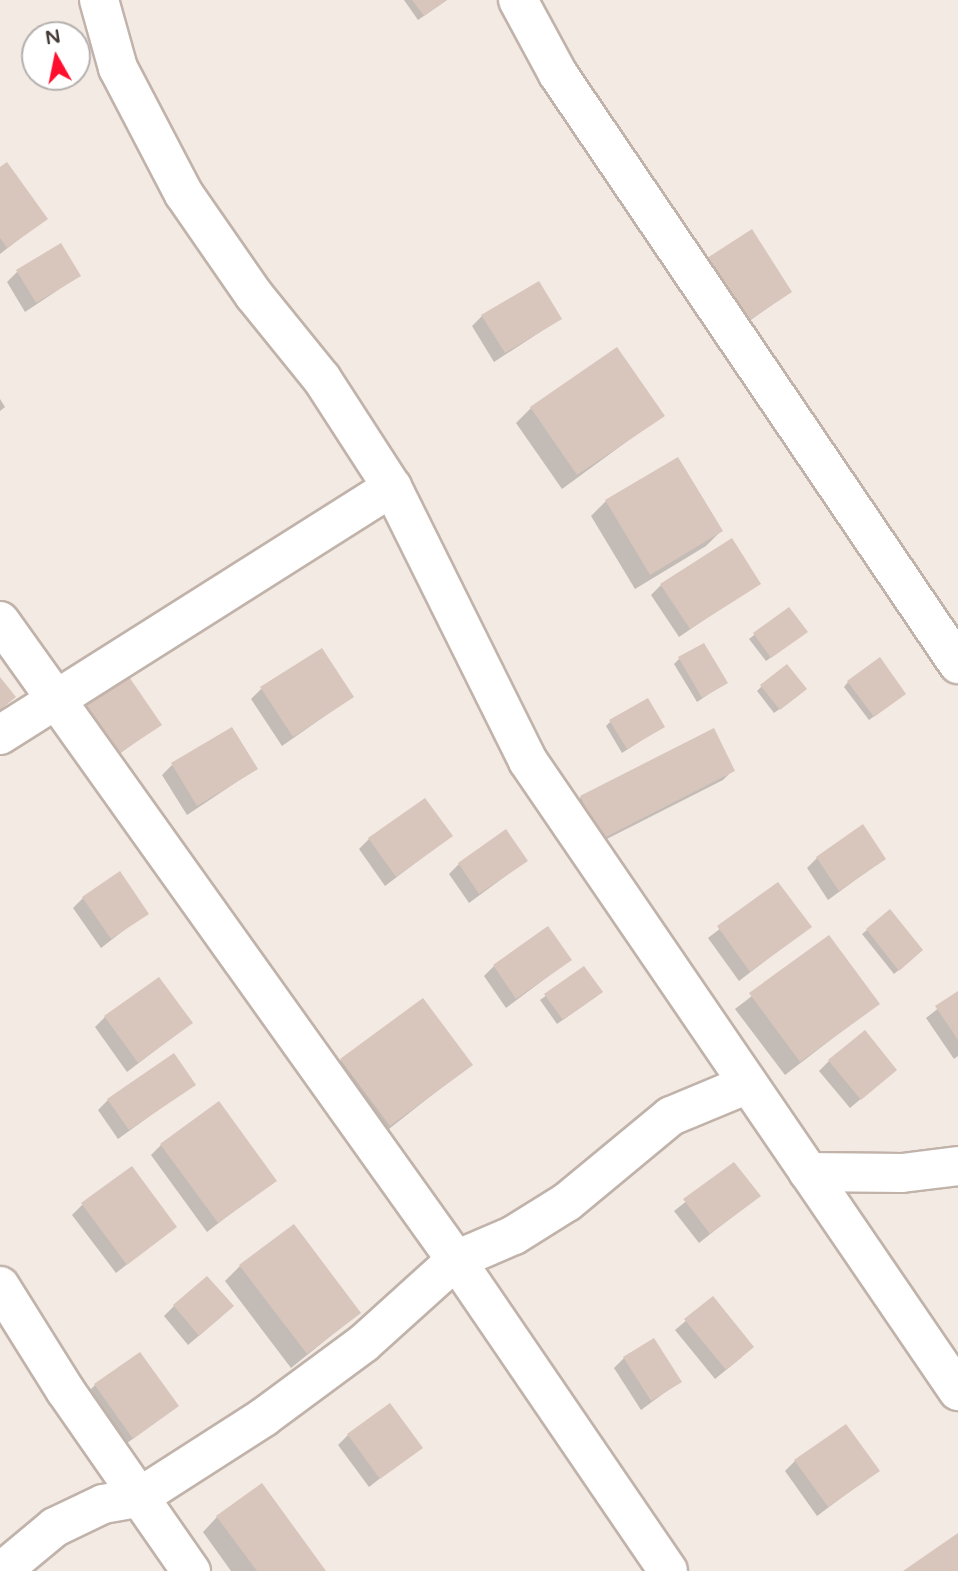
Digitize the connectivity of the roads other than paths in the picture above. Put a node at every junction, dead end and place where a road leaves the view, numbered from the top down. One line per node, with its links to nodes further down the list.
1 (99, 0): 3 (street)
2 (518, 0): 5 (street)
3 (392, 487): 6 (street); 8 (street)
4 (0, 621): 6 (street)
5 (958, 664)
6 (53, 701): 7 (street); 11 (street)
7 (0, 735)
8 (748, 1084): 10 (street); 11 (street)
9 (958, 1166): 10 (street)
10 (808, 1172): 13 (street)
11 (456, 1260): 14 (street); 17 (street)
12 (0, 1286): 14 (street)
13 (958, 1391)
14 (138, 1498): 15 (street); 16 (street)
15 (2, 1571)
16 (191, 1571)
17 (667, 1571)

